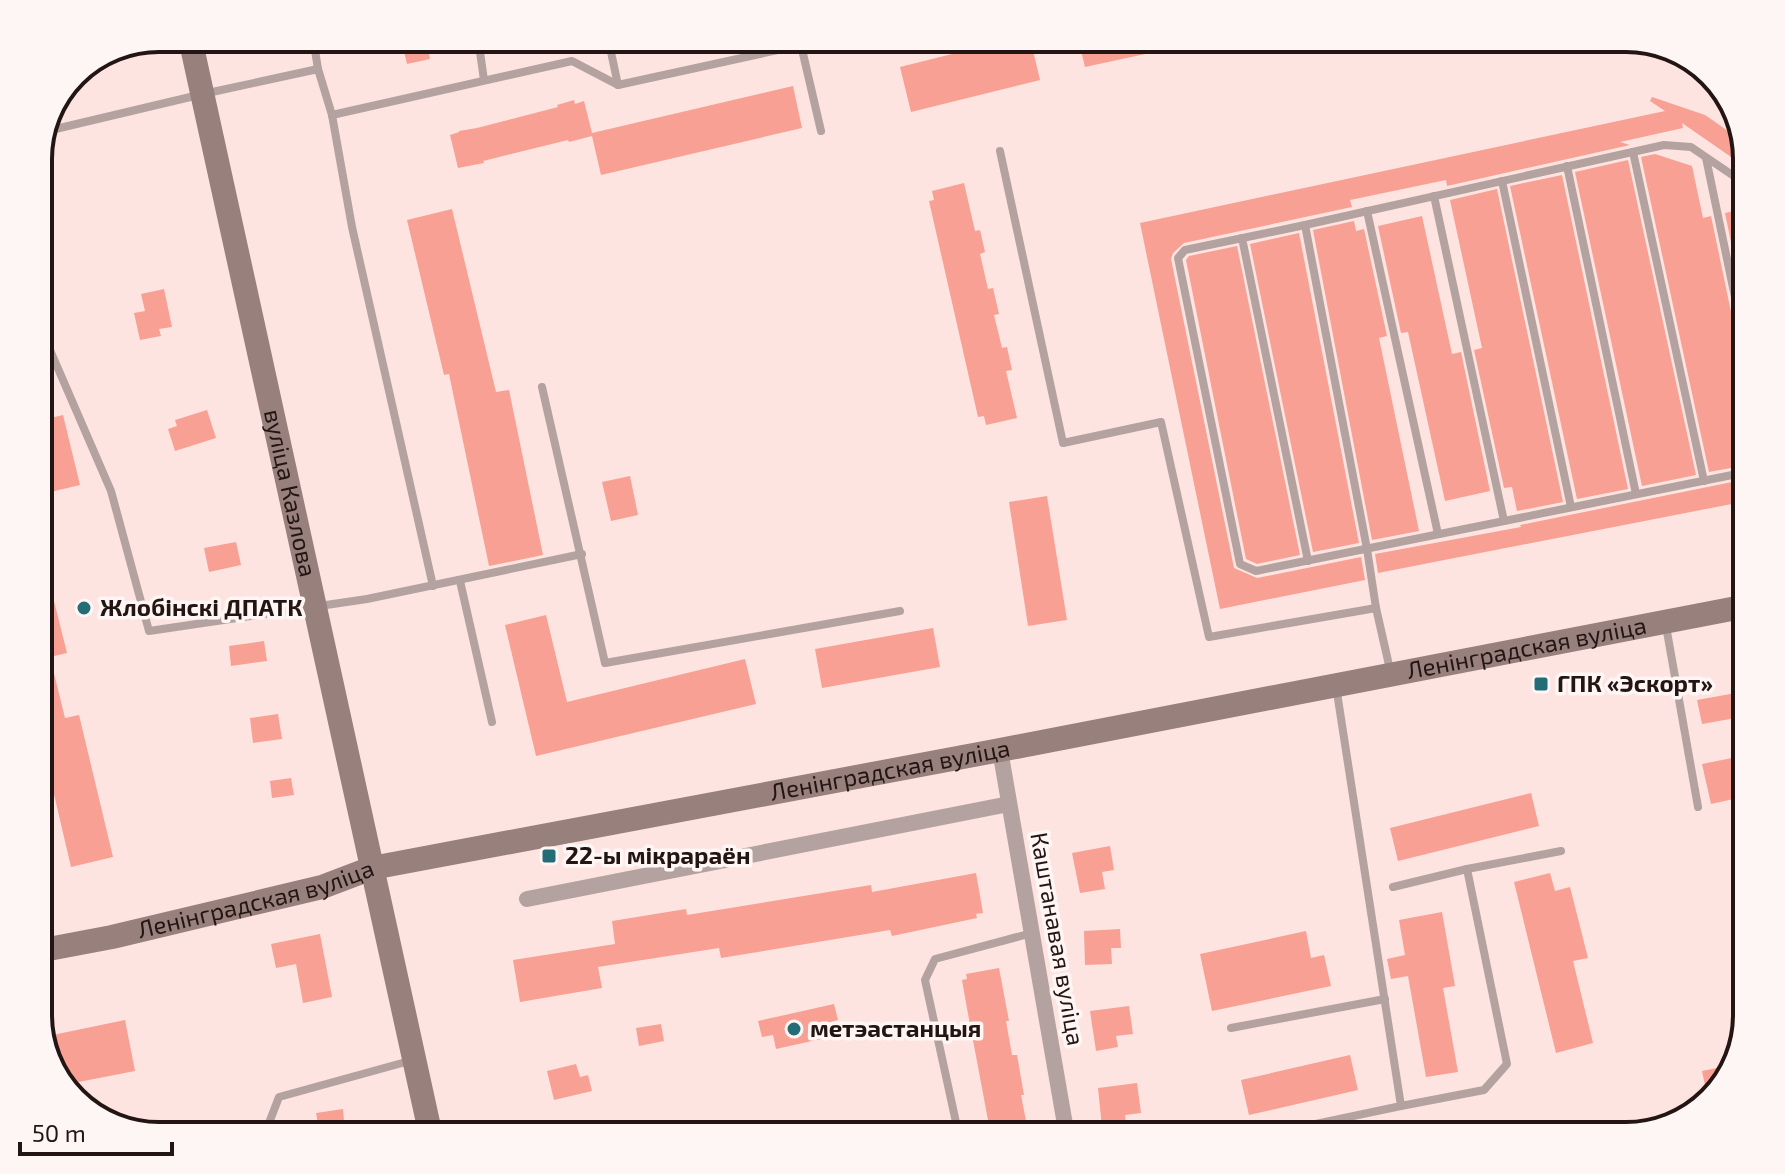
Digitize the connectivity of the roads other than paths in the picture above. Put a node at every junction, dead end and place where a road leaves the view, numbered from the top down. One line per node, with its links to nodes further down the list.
1 (193, 52): 10 (main road, вуліца Казлова)
2 (315, 52): 7 (lane)
3 (480, 52): 8 (lane)
4 (611, 52): 9 (lane)
5 (769, 52): 9 (lane)
6 (803, 52): 13 (lane)
7 (318, 69): 10 (lane); 11 (lane)
8 (484, 80): 9 (lane); 11 (lane)
9 (618, 85)
10 (203, 94): 12 (lane); 38 (main road, вуліца Казлова)
11 (332, 115): 37 (lane)
12 (57, 129)
13 (821, 131)
14 (1000, 151): 39 (lane)
15 (1633, 152): 16 (lane); 17 (lane); 28 (lane)
16 (1706, 158): 18 (lane); 24 (lane)
17 (1567, 166): 19 (lane); 29 (lane)
18 (1733, 176)
19 (1502, 181): 20 (lane); 30 (lane)
20 (1434, 196): 21 (lane); 31 (lane)
21 (1367, 211): 22 (lane); 32 (lane)
22 (1305, 225): 23 (lane); 33 (lane)
23 (1242, 238): 35 (lane); 35 (lane)
24 (1733, 288)
25 (52, 355): 38 (lane)
26 (542, 387): 34 (lane)
27 (1733, 475): 28 (lane)
28 (1704, 481): 29 (lane)
29 (1636, 494): 30 (lane)
30 (1571, 507): 31 (lane)
31 (1504, 521): 32 (lane)
32 (1438, 534): 33 (lane)
33 (1367, 549): 35 (lane); 39 (lane)
34 (582, 554): 36 (lane); 41 (lane)
35 (1308, 561)
36 (460, 581): 37 (lane); 45 (lane)
37 (433, 586): 38 (lane)
38 (315, 607): 50 (main road, вуліца Казлова)
39 (1376, 608): 43 (lane)
40 (1733, 609): 42 (main road, Ленінградская вуліца)
41 (900, 611)
42 (1665, 621): 43 (main road, Ленінградская вуліца); 48 (lane)
43 (1391, 675): 44 (main road, Ленінградская вуліца)
44 (1336, 685): 46 (main road, Ленінградская вуліца); 56 (lane)
45 (492, 722)
46 (1000, 750): 47 (street, Каштанавая вуліца); 50 (main road, Ленінградская вуліца)
47 (1009, 804): 53 (street); 54 (street, Каштанавая вуліца)
48 (1698, 807)
49 (1561, 851): 51 (lane)
50 (372, 868): 55 (main road, Ленінградская вуліца); 58 (main road, вуліца Казлова)
51 (1467, 869): 52 (lane); 59 (lane)
52 (1393, 887)
53 (527, 899)
54 (1032, 933): 62 (lane); 63 (street, Каштанавая вуліца)
55 (52, 948)
56 (1385, 999): 57 (lane); 59 (lane)
57 (1231, 1028)
58 (414, 1059): 60 (lane); 61 (main road, вуліца Казлова)
59 (1401, 1106): 64 (lane)
60 (269, 1122)
61 (428, 1122)
62 (956, 1122)
63 (1065, 1122)
64 (1325, 1122)

